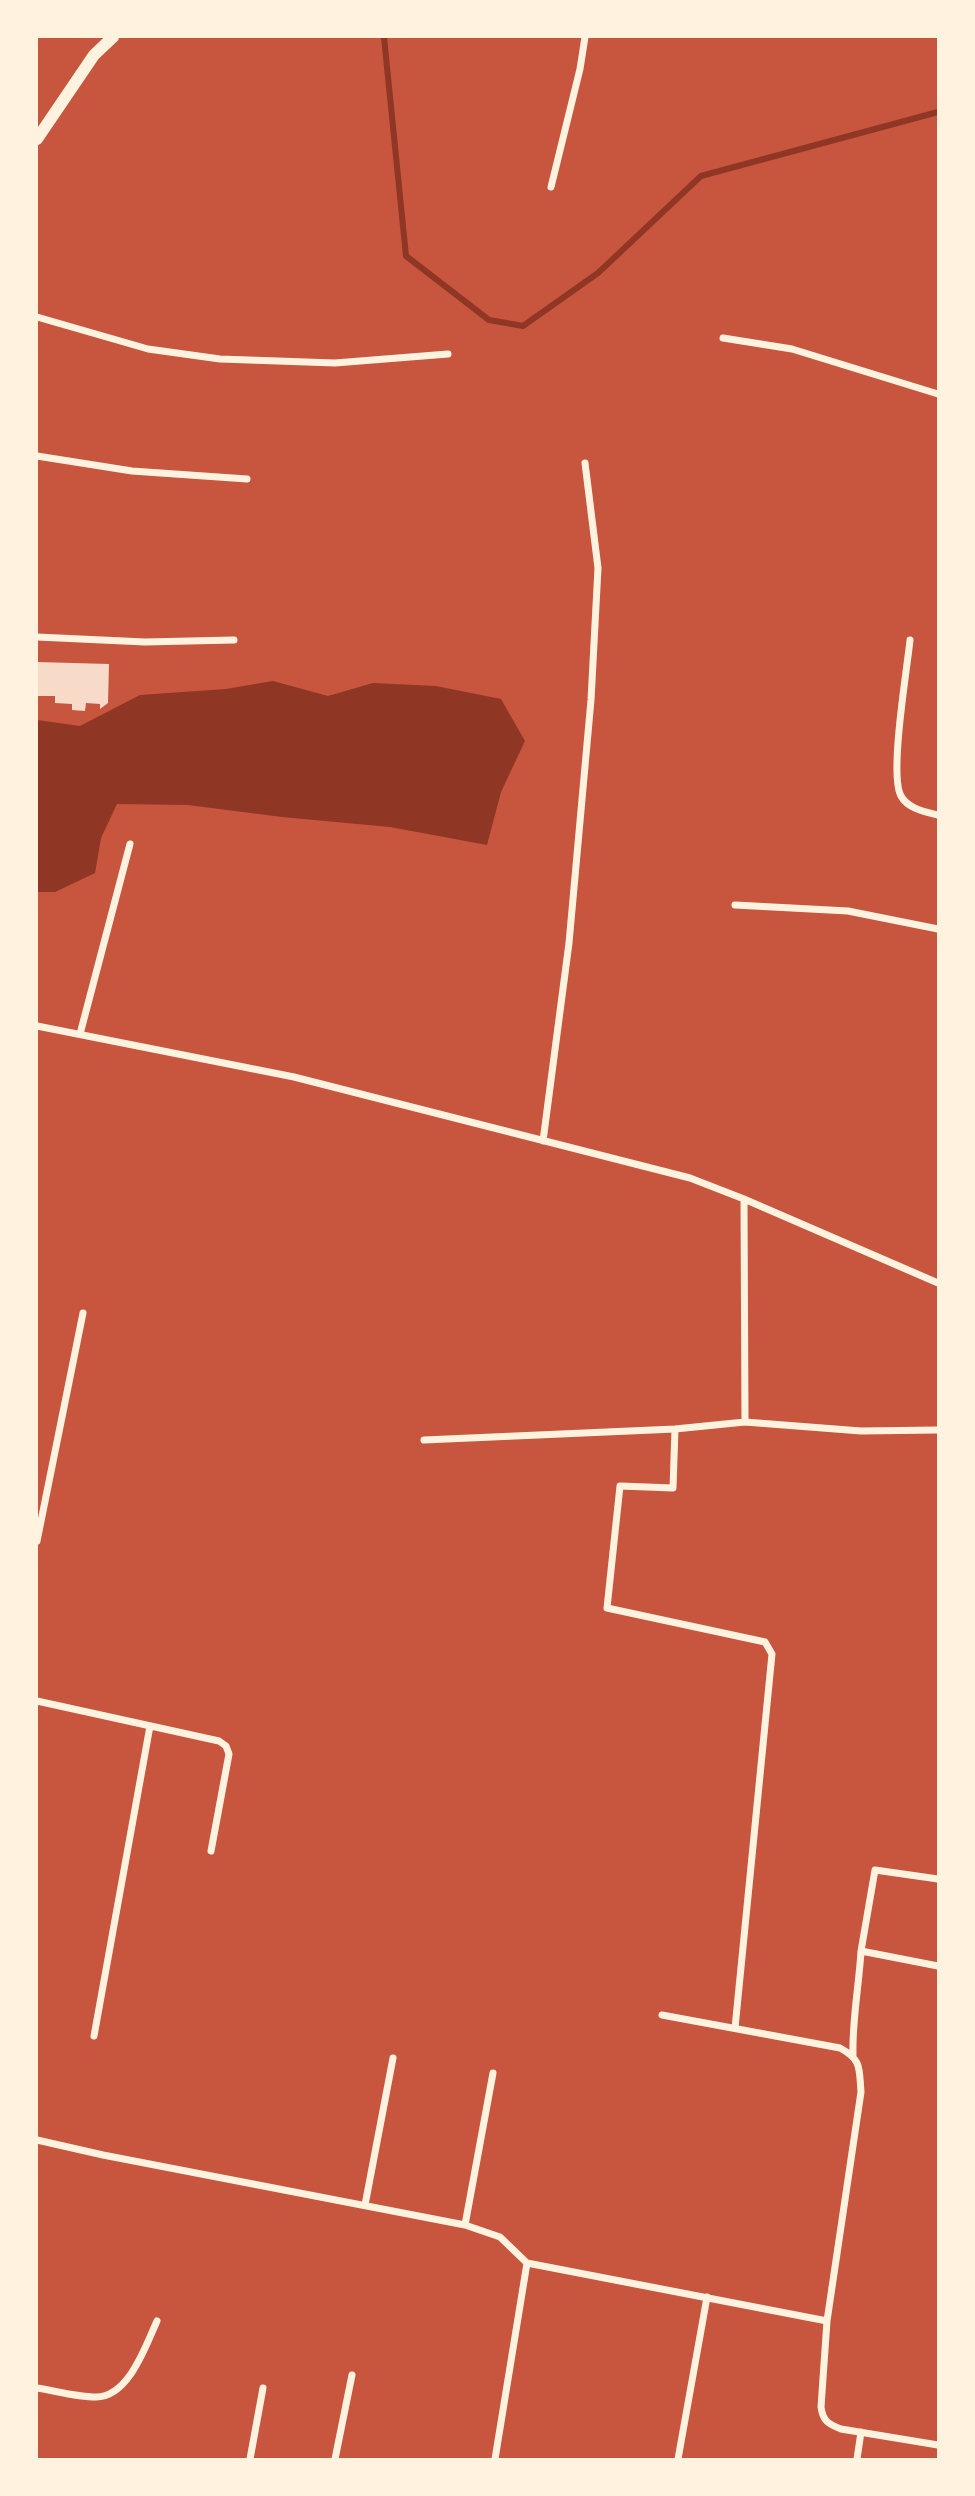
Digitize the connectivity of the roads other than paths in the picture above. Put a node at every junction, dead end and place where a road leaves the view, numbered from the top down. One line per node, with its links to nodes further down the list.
1 (113, 37): 3 (main road)
2 (585, 37): 4 (street)
3 (37, 139)
4 (551, 187)
5 (37, 317): 7 (street)
6 (723, 338): 8 (street)
7 (448, 354)
8 (938, 394)
9 (37, 456): 11 (street)
10 (585, 463): 21 (street)
11 (247, 479)
12 (37, 637): 13 (street)
13 (234, 640)
14 (910, 640): 15 (street)
15 (938, 815)
16 (130, 844): 20 (street)
17 (735, 905): 18 (street)
18 (938, 929)
19 (37, 1026): 20 (street)
20 (80, 1034): 21 (street)
21 (543, 1141): 22 (street)
22 (744, 1199): 23 (street); 25 (street)
23 (938, 1283)
24 (83, 1313): 30 (street)
25 (745, 1422): 26 (street); 27 (street)
26 (675, 1429): 28 (street); 39 (street)
27 (938, 1430)
28 (424, 1440)
29 (37, 1496): 30 (street)
30 (47, 1499): 31 (street)
31 (37, 1541)
32 (37, 1701): 33 (street)
33 (150, 1726): 34 (street); 40 (street)
34 (211, 1851)
35 (938, 1879): 36 (street)
36 (861, 1951): 37 (street); 41 (street)
37 (938, 1966)
38 (662, 2015): 39 (street)
39 (735, 2028): 41 (street)
40 (94, 2036)
41 (853, 2055): 50 (street)
42 (393, 2058): 45 (street)
43 (493, 2073): 46 (street)
44 (37, 2140): 45 (street)
45 (365, 2206): 46 (street)
46 (465, 2225): 47 (street)
47 (527, 2263): 48 (street); 58 (street)
48 (707, 2297): 50 (street); 59 (street)
49 (157, 2320): 52 (street)
50 (827, 2320): 54 (street)
51 (352, 2375): 57 (street)
52 (37, 2388)
53 (263, 2388): 56 (street)
54 (861, 2432): 55 (street); 60 (street)
55 (938, 2445)
56 (250, 2459)
57 (335, 2459)
58 (495, 2459)
59 (678, 2459)
60 (857, 2459)

